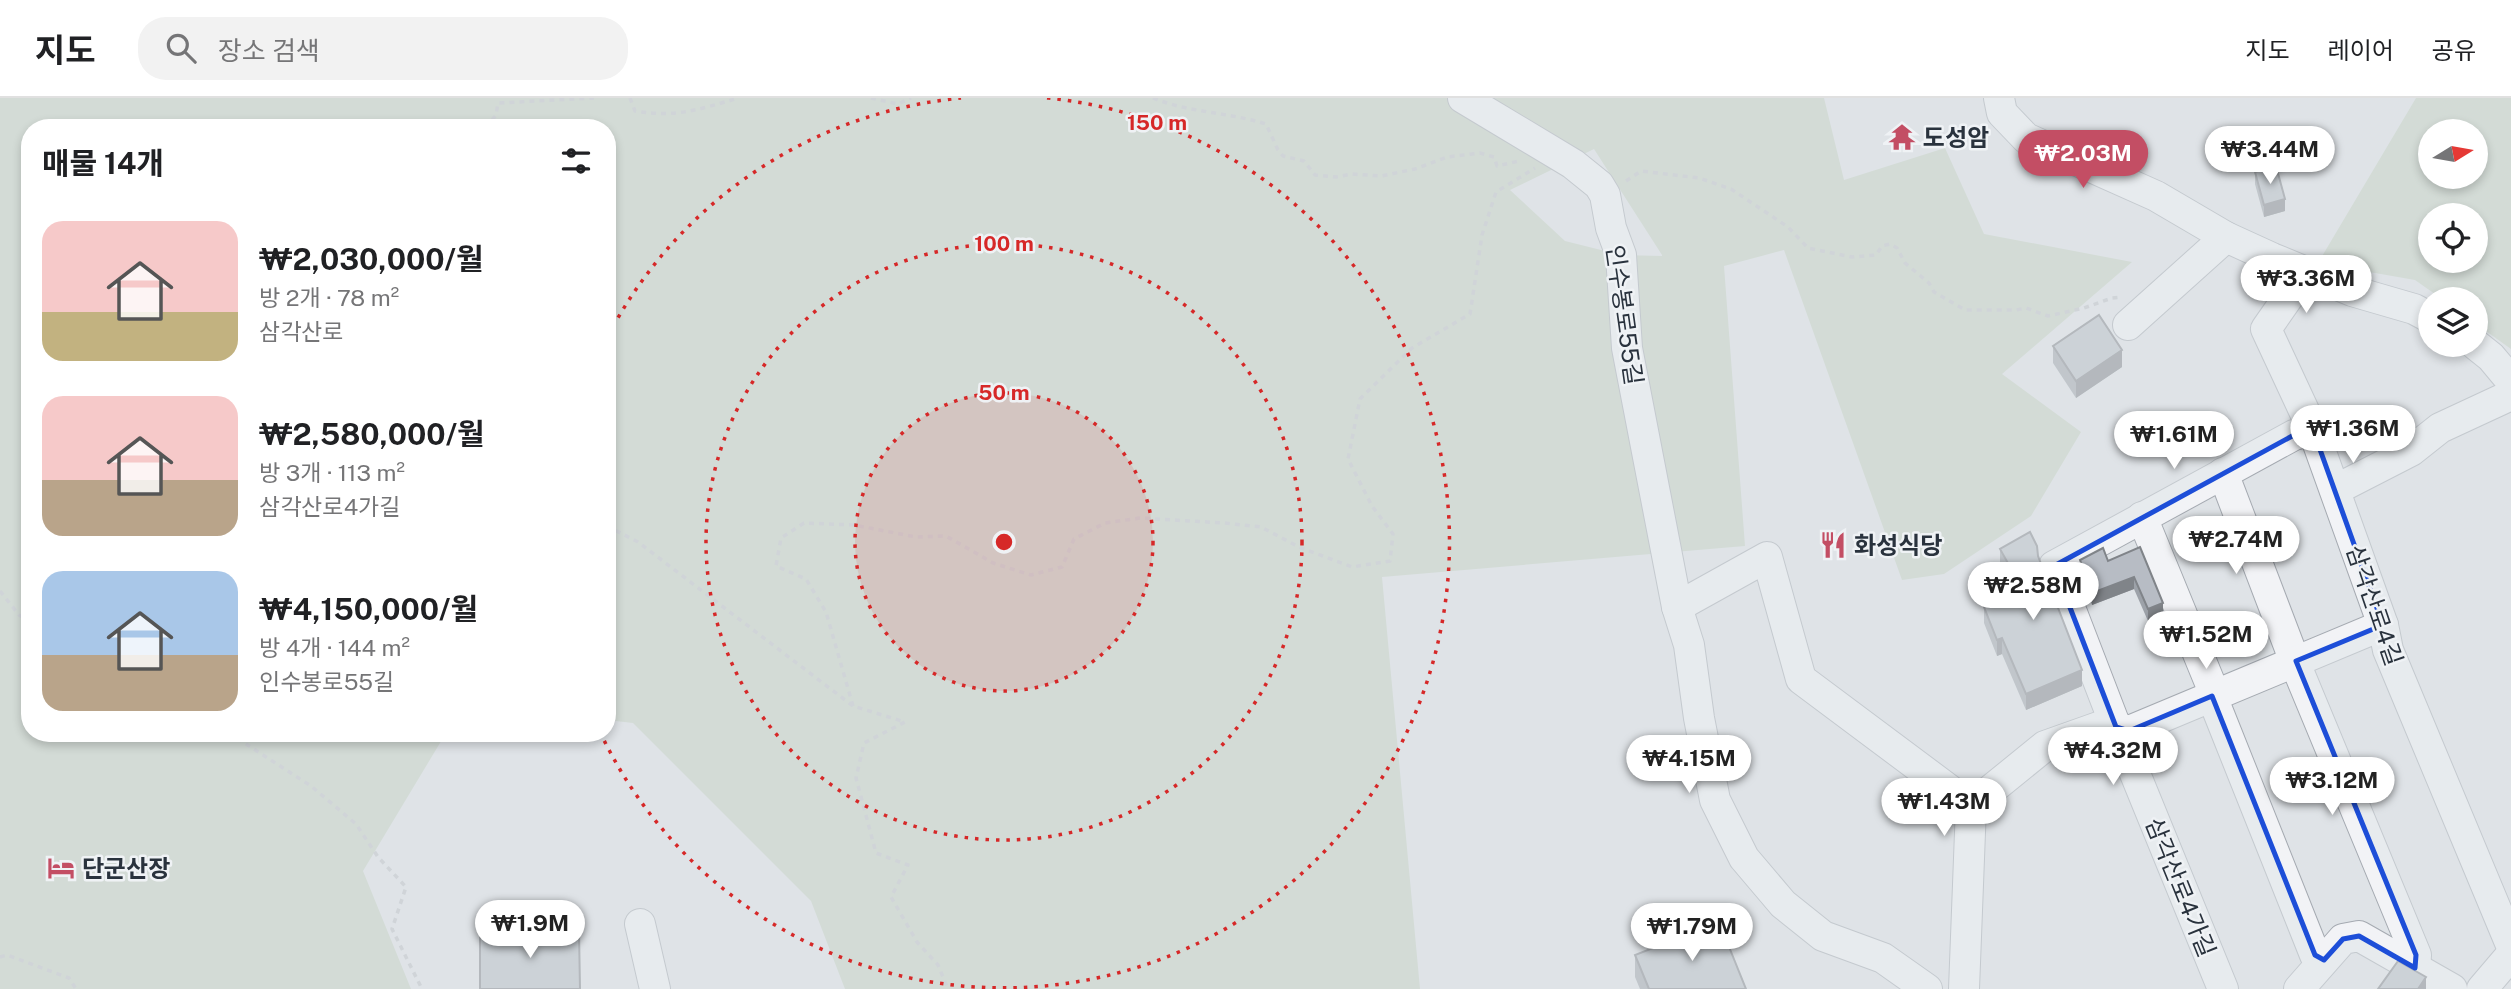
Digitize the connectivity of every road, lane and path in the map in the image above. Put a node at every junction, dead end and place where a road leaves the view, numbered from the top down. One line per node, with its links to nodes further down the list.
1 (594, 98): 9 (path)
2 (630, 98): 3 (path)
3 (739, 98)
4 (871, 98): 5 (path)
5 (911, 98)
6 (1153, 98): 30 (path)
7 (1462, 98): 10 (street)
8 (1999, 98): 11 (street)
9 (493, 119)
10 (1599, 185): 13 (path); 25 (street, 인수봉로55길)
11 (2226, 237): 12 (street); 13 (street)
12 (2305, 273): 14 (street); 19 (street, 삼각산로4길)
13 (2157, 298): 15 (street)
14 (2418, 312)
15 (2128, 325)
16 (2488, 355): 17 (street)
17 (2511, 382)
18 (2511, 395): 21 (street)
19 (2313, 430): 20 (street, 삼각산로4가길); 21 (street, 삼각산로4길)
20 (2223, 473): 22 (street, 삼각산로4가길); 28 (street)
21 (2335, 490): 27 (street, 삼각산로4길)
22 (2142, 517): 29 (street); 31 (street, 삼각산로4가길)
23 (616, 530): 30 (path)
24 (0, 591): 26 (path)
25 (1677, 607): 33 (street); 44 (street, 인수봉로55길)
26 (21, 616)
27 (2382, 625): 28 (street); 35 (street, 삼각산로4길)
28 (2296, 661): 29 (street); 39 (street)
29 (2215, 695): 31 (street); 38 (street)
30 (853, 706): 43 (path)
31 (2116, 727): 33 (street); 46 (street, 삼각산로4가길)
32 (243, 742): 41 (path)
33 (1971, 806): 45 (street)
34 (640, 924): 42 (street)
35 (2511, 945)
36 (2511, 955): 49 (street)
37 (0, 957): 40 (path)
38 (2324, 960): 39 (street); 47 (street)
39 (2415, 968): 48 (street)
40 (76, 989)
41 (422, 989)
42 (655, 989)
43 (948, 989)
44 (1927, 989)
45 (1964, 989)
46 (2223, 989)
47 (2299, 989)
48 (2452, 989)
49 (2482, 989)

